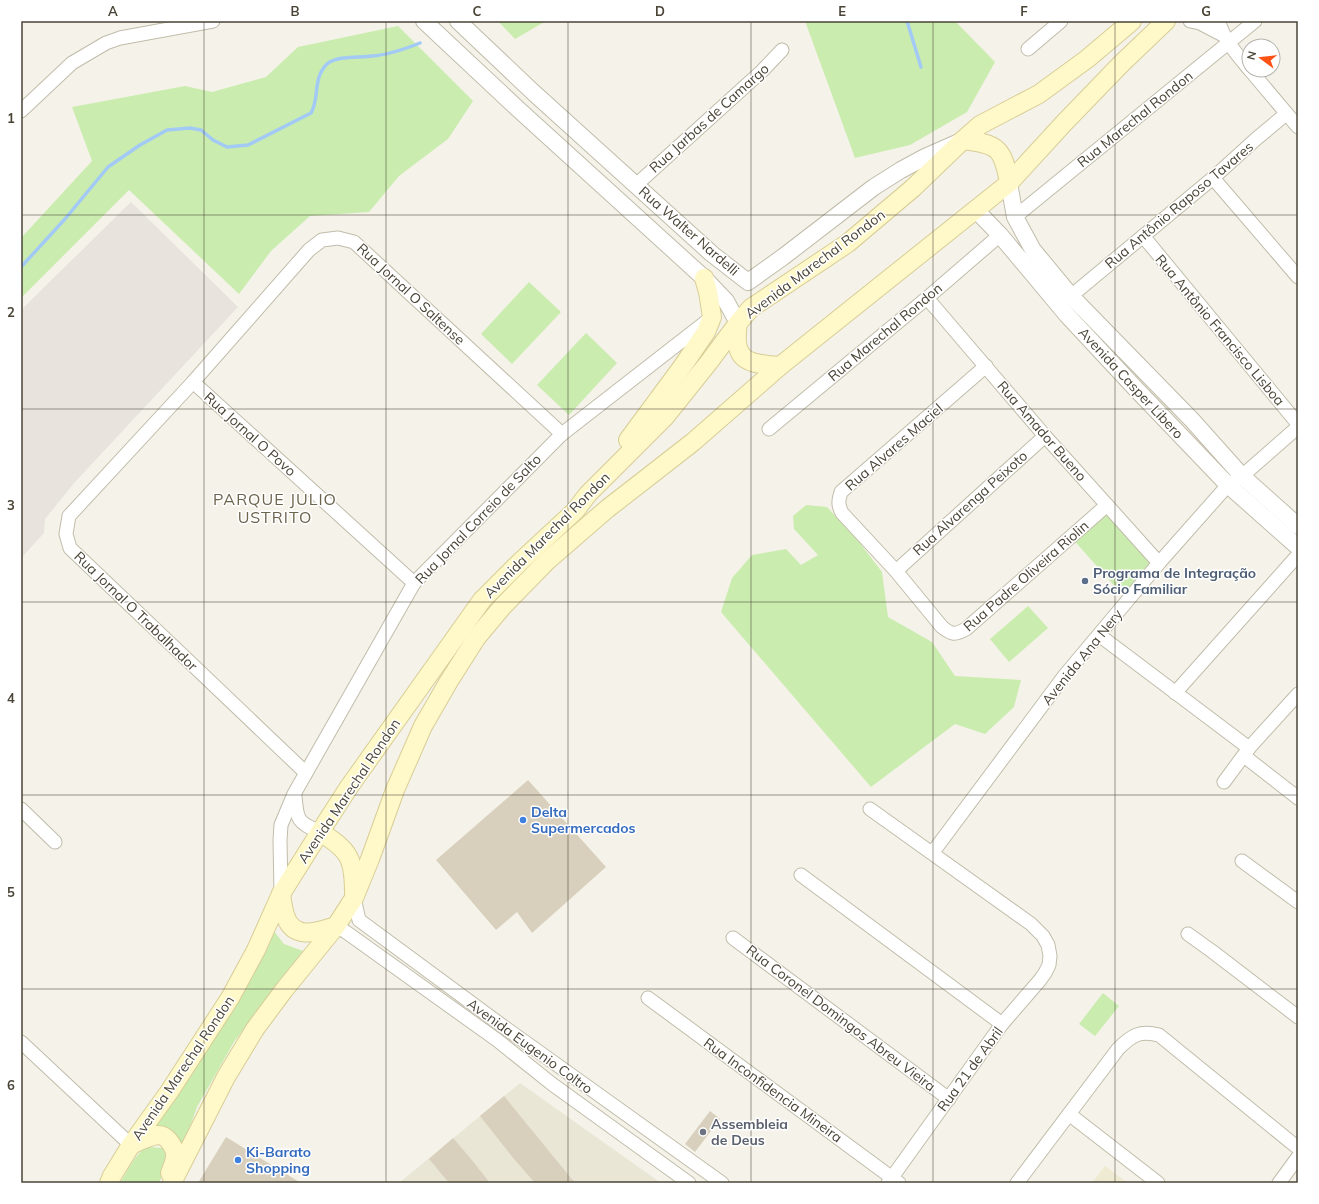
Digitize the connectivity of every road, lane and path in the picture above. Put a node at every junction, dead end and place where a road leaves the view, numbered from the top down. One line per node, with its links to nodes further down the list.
1 (213, 21): 15 (street)
2 (424, 21): 27 (street, Rua Walter Nardelli)
3 (458, 21): 21 (street, Rua Walter Nardelli)
4 (1061, 21): 11 (street)
5 (1132, 21): 18 (main road, Avenida Marechal Rondon)
6 (1166, 21): 20 (main road, Avenida Marechal Rondon)
7 (1190, 21): 10 (street)
8 (1218, 21): 10 (street)
9 (1255, 21): 10 (street, Rua Marechal Rondon)
10 (1226, 39): 13 (street); 23 (street, Rua Marechal Rondon)
11 (1028, 49)
12 (782, 50): 21 (street, Rua Jarbas de Camargo)
13 (1241, 58)
14 (1257, 78): 16 (street)
15 (21, 111)
16 (1286, 114): 17 (street); 19 (street, Rua Antônio Raposo Tavares)
17 (1298, 127)
18 (963, 140): 20 (main road); 21 (street, Rua Walter Nardelli); 31 (main road, Avenida Marechal Rondon)
19 (1213, 178): 25 (street, Rua Antônio Raposo Tavares); 26 (street)
20 (1009, 183): 22 (main road, Avenida Marechal Rondon); 23 (street, Avenida Casper Libero)
21 (636, 185)
22 (975, 209): 24 (street, Avenida Casper Libero); 32 (main road, Avenida Marechal Rondon)
23 (1015, 217): 28 (street, Avenida Casper Libero)
24 (1000, 235): 29 (street, Rua Marechal Rondon); 41 (street, Avenida Casper Libero)
25 (1142, 236): 28 (street, Rua Antônio Raposo Tavares); 35 (street, Rua Antônio Francisco Lisboa)
26 (1298, 277)
27 (704, 278): 30 (main road); 31 (street, Rua Walter Nardelli)
28 (1071, 296): 40 (street, Avenida Casper Libero)
29 (927, 298): 33 (street, Rua Amador Bueno); 37 (street, Rua Marechal Rondon)
30 (712, 317): 38 (street, Rua Jornal Correio de Salto); 42 (main road)
31 (738, 323): 32 (main road); 42 (main road, Avenida Marechal Rondon)
32 (780, 366): 68 (main road, Avenida Marechal Rondon)
33 (986, 366): 39 (street, Rua Amador Bueno); 48 (street, Rua Alvares Maciel)
34 (193, 382): 38 (street, Rua Jornal O Saltense); 49 (street, Rua Jornal O Povo); 54 (street, Rua Jornal O Trabalhador)
35 (1298, 424)
36 (1298, 427): 40 (street, Avenida Ana Nery)
37 (769, 429)
38 (562, 434): 49 (street, Rua Jornal Correio de Salto)
39 (1045, 436): 43 (street, Rua Amador Bueno); 48 (street, Rua Alvarenga Peixoto)
40 (1242, 476): 41 (street, Avenida Ana Nery); 44 (street, Avenida Casper Libero)
41 (1228, 485): 45 (street, Avenida Casper Libero); 47 (street, Avenida Ana Nery)
42 (588, 494): 60 (main road, Avenida Marechal Rondon)
43 (1107, 505): 47 (street, Rua Amador Bueno); 48 (street, Rua Padre Oliveira Riolin)
44 (1298, 526)
45 (1298, 547)
46 (1298, 555): 51 (street)
47 (1159, 563): 50 (street, Avenida Ana Nery)
48 (896, 570)
49 (414, 583): 54 (street, Rua Jornal Correio de Salto)
50 (1099, 635): 51 (street); 63 (street, Avenida Ana Nery)
51 (1175, 693): 53 (street)
52 (1298, 694): 53 (street)
53 (1246, 752): 55 (street); 57 (street)
54 (306, 773): 56 (street, Rua Jornal Correio de Salto)
55 (1224, 782)
56 (294, 794): 60 (street); 67 (street, Rua Jornal Correio de Salto)
57 (1298, 798)
58 (21, 808): 61 (street)
59 (870, 809): 63 (street)
60 (320, 832): 62 (main road); 64 (main road, Avenida Marechal Rondon)
61 (55, 842)
62 (344, 850): 64 (main road); 68 (main road)
63 (933, 852): 75 (street, Rua 21 de Abril)
64 (305, 856): 67 (main road, Avenida Marechal Rondon)
65 (1242, 861): 69 (street)
66 (801, 875): 75 (street)
67 (281, 894): 70 (main road); 82 (main road, Avenida Marechal Rondon)
68 (354, 898): 70 (main road, Avenida Marechal Rondon); 76 (street, Avenida Eugenio Coltro)
69 (1298, 902)
70 (336, 926): 77 (street, Avenida Eugenio Coltro); 89 (main road, Avenida Marechal Rondon)
71 (1188, 934): 74 (street)
72 (733, 938): 79 (street, Rua Coronel Domingos Abreu Vieira)
73 (648, 998): 87 (street, Rua Inconfidencia Mineira)
74 (1298, 1017)
75 (1002, 1024): 79 (street, Rua 21 de Abril)
76 (504, 1027): 77 (street); 81 (street, Avenida Eugenio Coltro)
77 (497, 1040): 84 (street, Avenida Eugenio Coltro)
78 (21, 1042): 82 (street)
79 (949, 1099): 87 (street, Rua 21 de Abril)
80 (1069, 1114): 83 (street); 92 (street); 93 (street)
81 (660, 1139): 84 (street); 91 (street, Avenida Eugenio Coltro)
82 (131, 1144): 86 (main road, Avenida Marechal Rondon); 88 (main road)
83 (1298, 1148)
84 (649, 1154): 90 (street, Avenida Eugenio Coltro)
85 (1298, 1157): 94 (street)
86 (111, 1180)
87 (893, 1181)
88 (167, 1183)
89 (172, 1183)
90 (689, 1183)
91 (722, 1183)
92 (1017, 1183)
93 (1158, 1183)
94 (1279, 1183)

